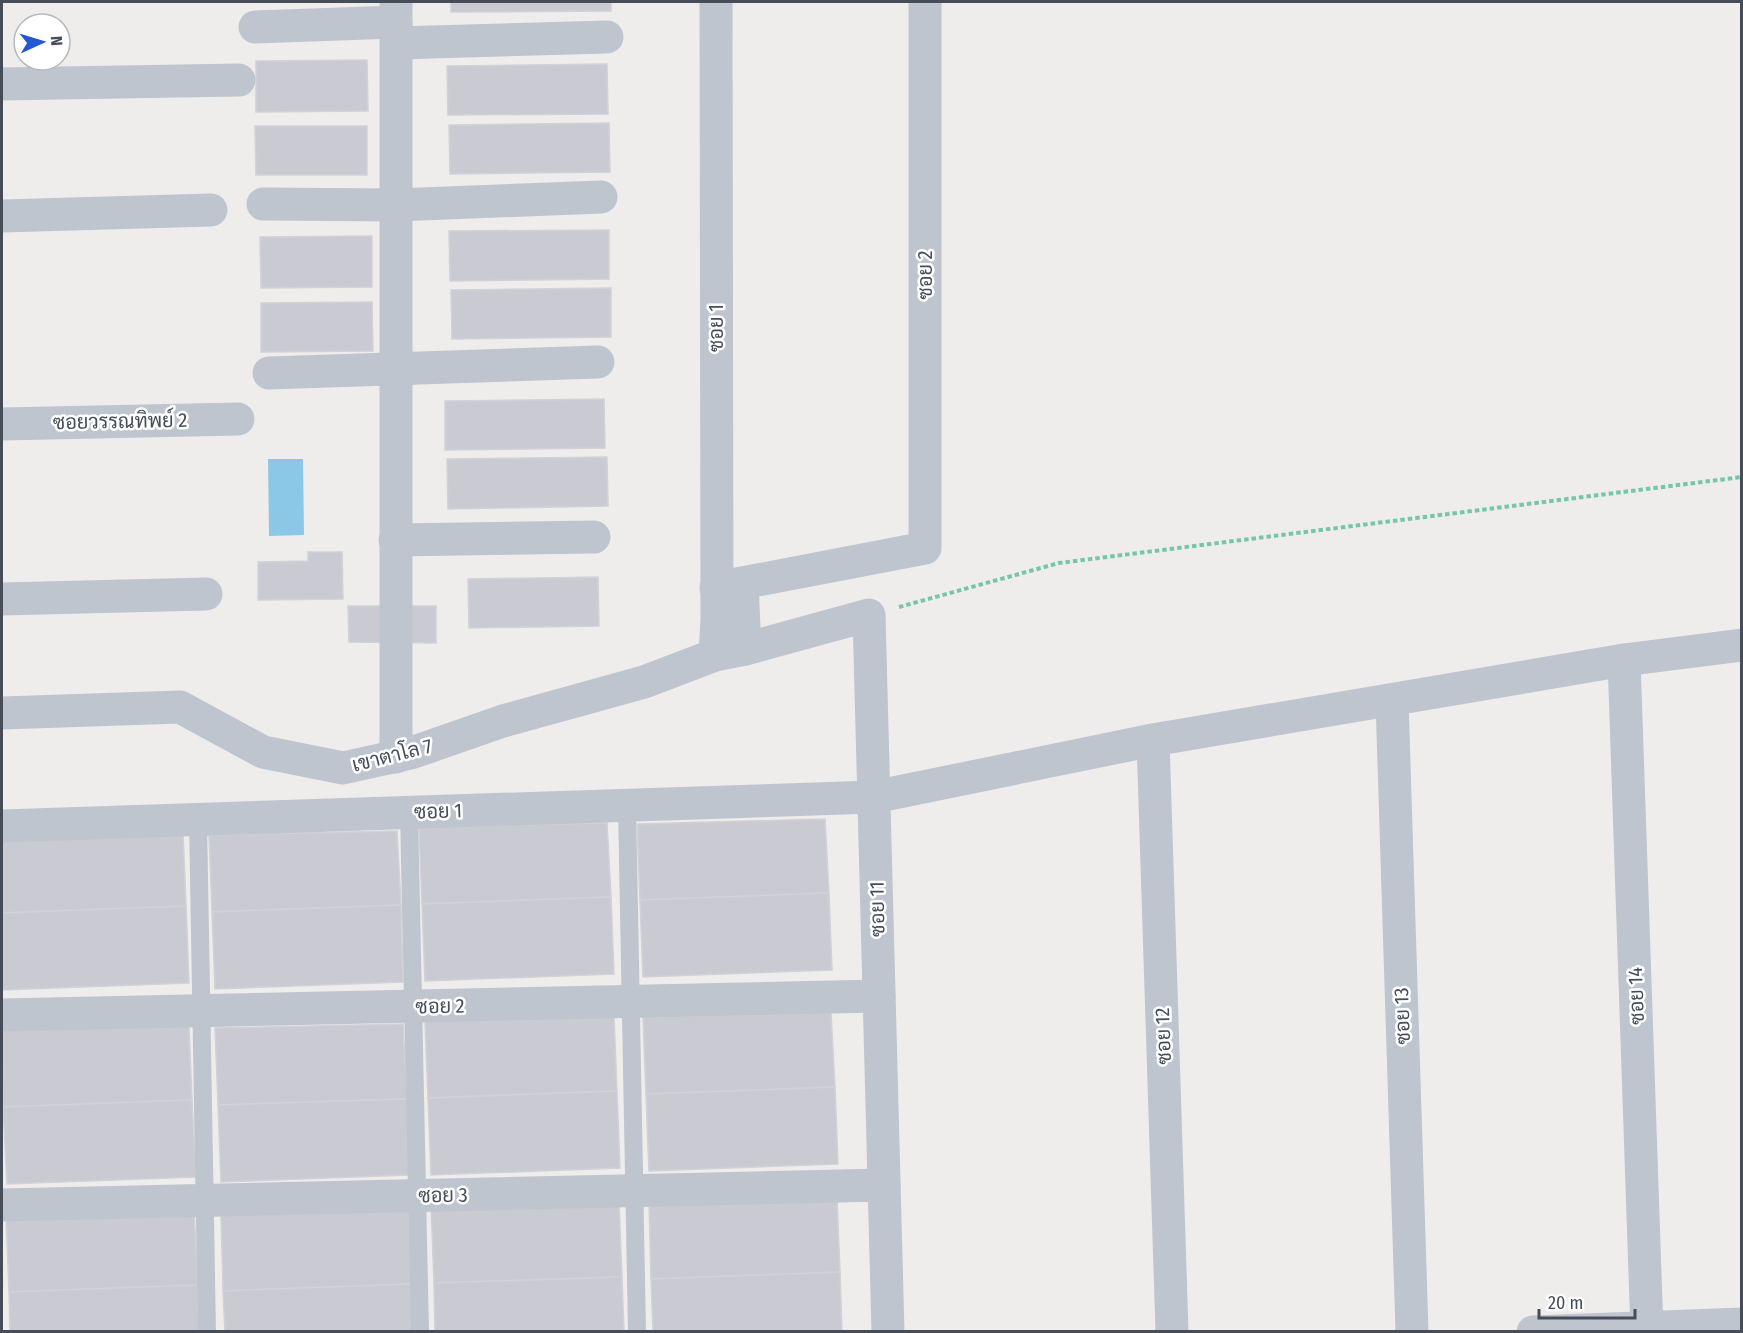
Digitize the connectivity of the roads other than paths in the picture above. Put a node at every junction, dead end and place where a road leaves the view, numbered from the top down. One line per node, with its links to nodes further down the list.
1 (716, 2): 20 (street, ซอย 1)
2 (925, 2): 20 (street, ซอย 2)
3 (396, 22): 4 (street); 5 (street); 10 (street)
4 (255, 27)
5 (607, 37)
6 (239, 80): 7 (street)
7 (2, 84)
8 (602, 197): 10 (street)
9 (263, 204): 10 (street)
10 (396, 205): 14 (street)
11 (212, 210): 12 (street)
12 (2, 216)
13 (597, 362): 14 (street)
14 (396, 368): 15 (street); 19 (street)
15 (269, 373)
16 (238, 419): 17 (street, ซอยวรรณทิพย์ 2)
17 (2, 424)
18 (594, 537): 19 (street)
19 (396, 540): 29 (street)
20 (729, 586): 24 (street, ซอย 1)
21 (206, 594): 22 (street)
22 (2, 599)
23 (1742, 645): 25 (street, ซอย 1)
24 (730, 652): 29 (street, เขาตาโล 7); 30 (street, ซอย 11)
25 (1624, 660): 26 (street, ซอย 1); 46 (street, ซอย 14)
26 (1392, 701): 28 (street, ซอย 1); 52 (street, ซอย 13)
27 (2, 713): 29 (street, เขาตาโล 7)
28 (1153, 740): 30 (street, ซอย 1); 51 (street, ซอย 12)
29 (396, 757)
30 (874, 797): 31 (street, ซอย 1); 35 (street, ซอย 11)
31 (627, 805): 32 (street, ซอย 1); 36 (lane)
32 (409, 812): 33 (street, ซอย 1); 37 (lane)
33 (198, 819): 34 (street, ซอย 1); 38 (lane)
34 (2, 826)
35 (879, 996): 36 (street, ซอย 2); 40 (street, ซอย 11)
36 (631, 1001): 37 (street, ซอย 2); 41 (lane)
37 (413, 1006): 38 (street, ซอย 2); 42 (lane)
38 (202, 1011): 39 (street, ซอย 2); 43 (lane)
39 (2, 1015)
40 (884, 1185): 41 (street, ซอย 3); 50 (street, ซอย 11)
41 (634, 1191): 42 (street, ซอย 3); 49 (lane)
42 (417, 1196): 43 (street, ซอย 3); 48 (lane)
43 (205, 1201): 44 (street, ซอย 3); 47 (lane)
44 (2, 1205)
45 (1742, 1324): 46 (street)
46 (1647, 1330): 53 (street)
47 (207, 1332)
48 (420, 1332)
49 (637, 1332)
50 (888, 1332)
51 (1172, 1332)
52 (1412, 1332)
53 (1533, 1332)

